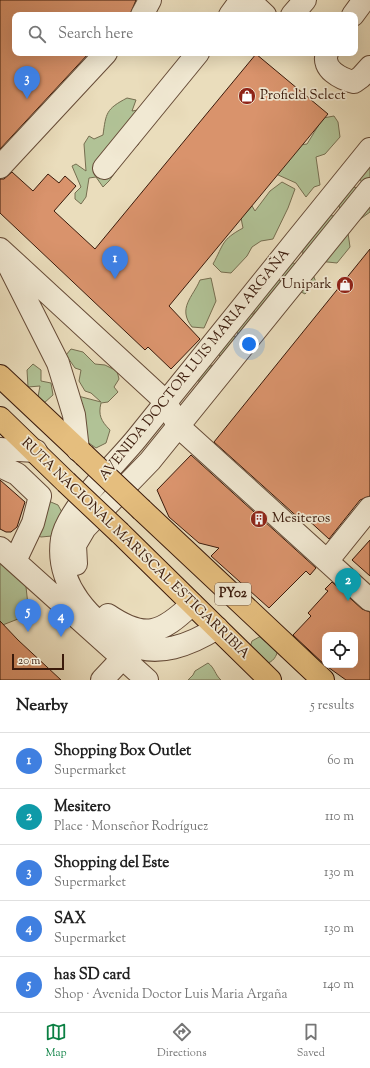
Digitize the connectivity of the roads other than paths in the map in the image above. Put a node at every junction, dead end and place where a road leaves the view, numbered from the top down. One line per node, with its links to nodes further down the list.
1 (150, 0): 5 (street)
2 (241, 0): 6 (street)
3 (249, 0): 7 (street)
4 (364, 0): 8 (street)
5 (144, 12)
6 (232, 12)
7 (262, 12)
8 (355, 12)
9 (103, 56): 14 (street)
10 (196, 56): 15 (street)
11 (326, 56): 12 (street)
12 (370, 67)
13 (370, 149): 19 (street, AVENIDA DOCTOR LUIS MARIA ARGAÑA)
14 (0, 167)
15 (104, 168)
16 (370, 189): 21 (street, AVENIDA DOCTOR LUIS MARIA ARGAÑA)
17 (1, 251): 19 (street); 24 (street)
18 (0, 376): 24 (highway, PY02)
19 (166, 402): 21 (street); 35 (street, AVENIDA DOCTOR LUIS MARIA ARGAÑA)
20 (0, 418): 23 (highway, RUTA NACIONAL MARISCAL ESTIGARRIBIA / PY02)
21 (178, 426): 30 (street); 34 (street, AVENIDA DOCTOR LUIS MARIA ARGAÑA)
22 (0, 449): 23 (street)
23 (36, 451): 26 (highway, RUTA NACIONAL MARISCAL ESTIGARRIBIA / PY02)
24 (81, 453): 39 (highway, PY02, bridge)
25 (0, 466): 27 (street)
26 (65, 480): 27 (street); 32 (highway, RUTA NACIONAL MARISCAL ESTIGARRIBIA / PY02, bridge)
27 (40, 496): 29 (street)
28 (370, 508): 30 (street)
29 (8, 555): 35 (street)
30 (328, 560): 31 (street)
31 (370, 600)
32 (192, 604): 33 (highway, RUTA NACIONAL MARISCAL ESTIGARRIBIA / PY02); 34 (street, AVENIDA DOCTOR LUIS MARIA ARGAÑA)
33 (217, 628): 35 (street, AVENIDA DOCTOR LUIS MARIA ARGAÑA); 38 (highway, RUTA NACIONAL MARISCAL ESTIGARRIBIA / PY02)
34 (148, 631): 35 (street)
35 (128, 652): 36 (street); 37 (street)
36 (102, 680)
37 (147, 680)
38 (270, 680)
39 (323, 680)

